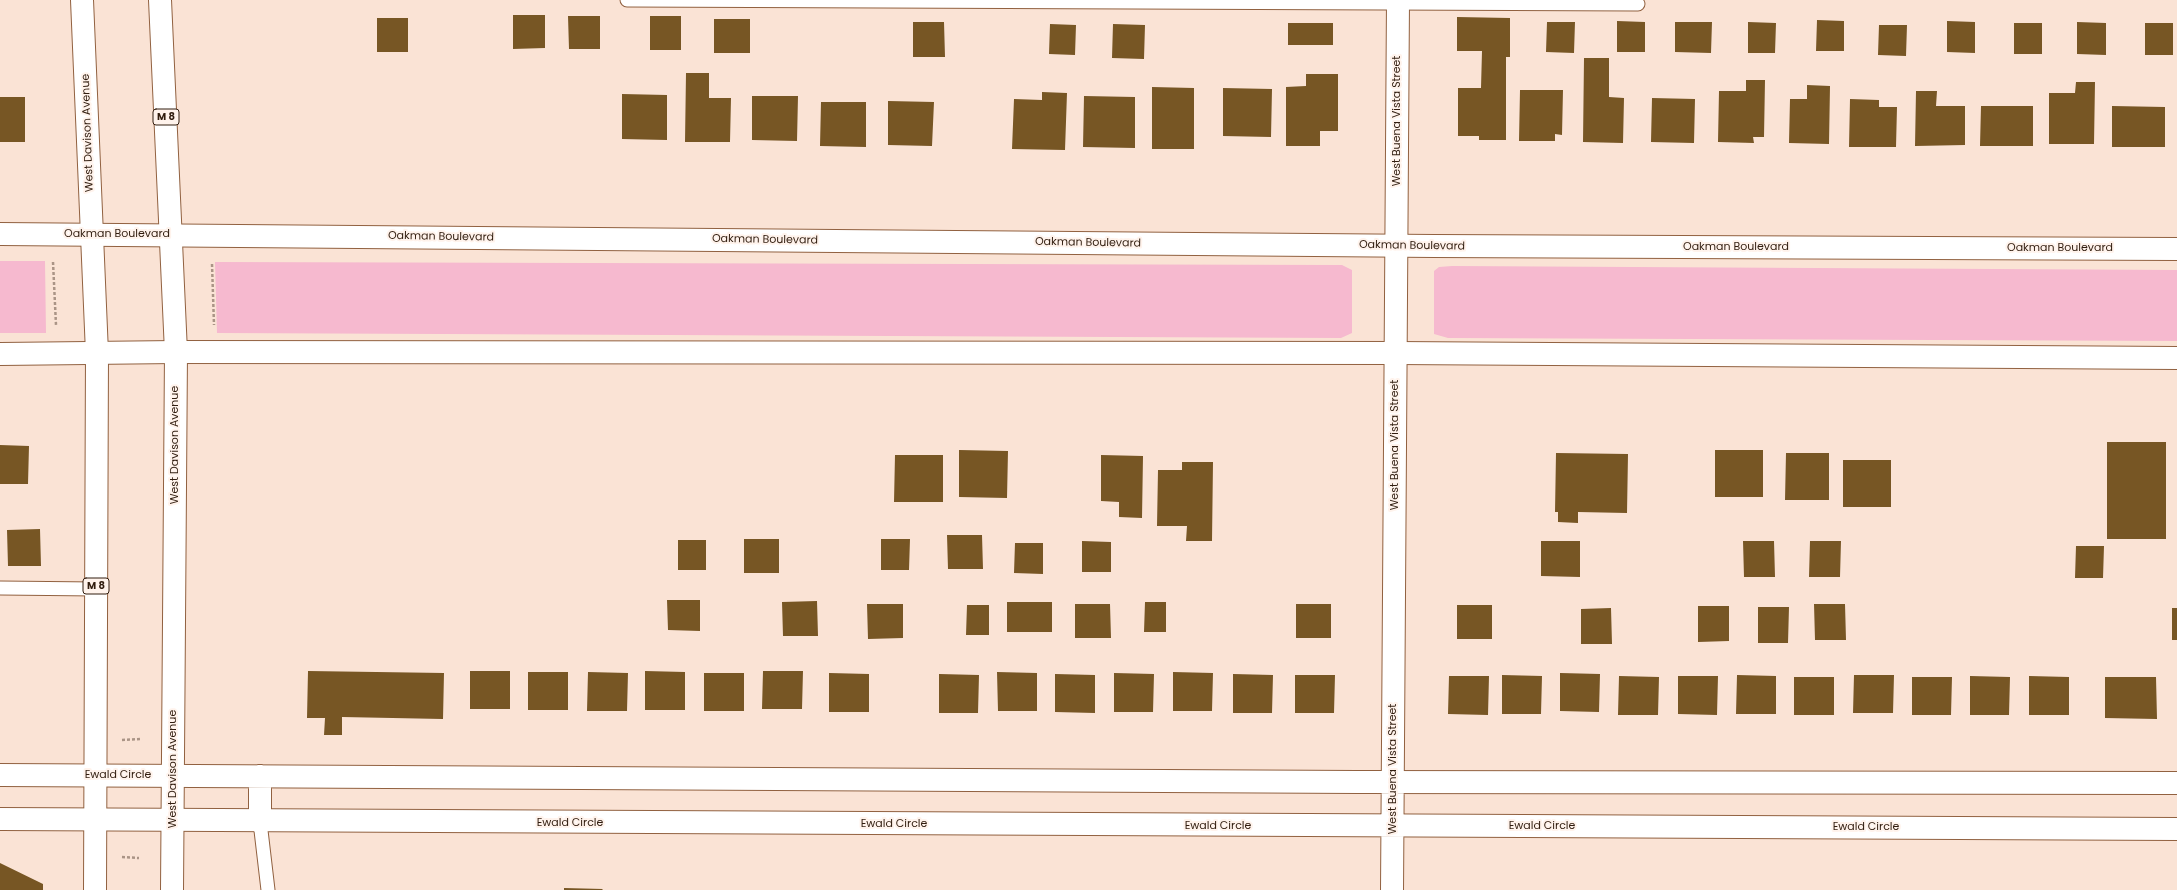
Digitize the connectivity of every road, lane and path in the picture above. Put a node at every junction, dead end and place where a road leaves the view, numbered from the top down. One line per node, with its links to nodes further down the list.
1 (82, 0): 6 (main road, West Davison Avenue / M 8)
2 (160, 0): 8 (main road, West Davison Avenue / M 8)
3 (627, 0): 4 (lane)
4 (1398, 2): 5 (lane); 9 (main road, West Buena Vista Street)
5 (1638, 4)
6 (91, 233): 7 (main road, Oakman Boulevard); 8 (main road, Oakman Boulevard); 18 (main road, West Davison Avenue / M 8)
7 (0, 234)
8 (171, 234): 9 (main road, Oakman Boulevard); 15 (main road, West Davison Avenue / M 8)
9 (1396, 246): 10 (main road, Oakman Boulevard); 16 (main road, West Buena Vista Street)
10 (2177, 248)
11 (53, 261): 13 (path)
12 (212, 264): 14 (path)
13 (56, 327)
14 (214, 332)
15 (176, 352): 16 (main road); 18 (main road); 26 (main road, West Davison Avenue / M 8)
16 (1396, 353): 19 (main road); 28 (main road, West Buena Vista Street)
17 (0, 354): 18 (main road)
18 (97, 354): 21 (main road, West Davison Avenue / M 8)
19 (2177, 358)
20 (0, 588): 21 (lane)
21 (96, 589): 25 (main road, West Davison Avenue / M 8)
22 (142, 739): 23 (path)
23 (116, 740)
24 (0, 775): 25 (main road, Ewald Circle)
25 (95, 775): 26 (main road, Ewald Circle); 31 (main road, West Davison Avenue / M 8)
26 (173, 775): 27 (main road, Ewald Circle); 32 (main road, West Davison Avenue / M 8)
27 (260, 776): 28 (main road, Ewald Circle); 33 (main road)
28 (1393, 781): 29 (main road, Ewald Circle); 34 (main road, West Buena Vista Street)
29 (2177, 783)
30 (0, 819): 31 (main road, Ewald Circle)
31 (95, 819): 32 (main road, Ewald Circle); 38 (main road, West Davison Avenue / M 8)
32 (173, 820): 33 (main road, Ewald Circle); 39 (main road, West Davison Avenue / M 8)
33 (260, 822): 34 (main road, Ewald Circle); 40 (lane)
34 (1392, 826): 35 (main road, Ewald Circle); 41 (main road, West Buena Vista Street)
35 (2177, 829)
36 (116, 857): 37 (path)
37 (139, 858)
38 (95, 890)
39 (172, 890)
40 (268, 890)
41 (1392, 890)

